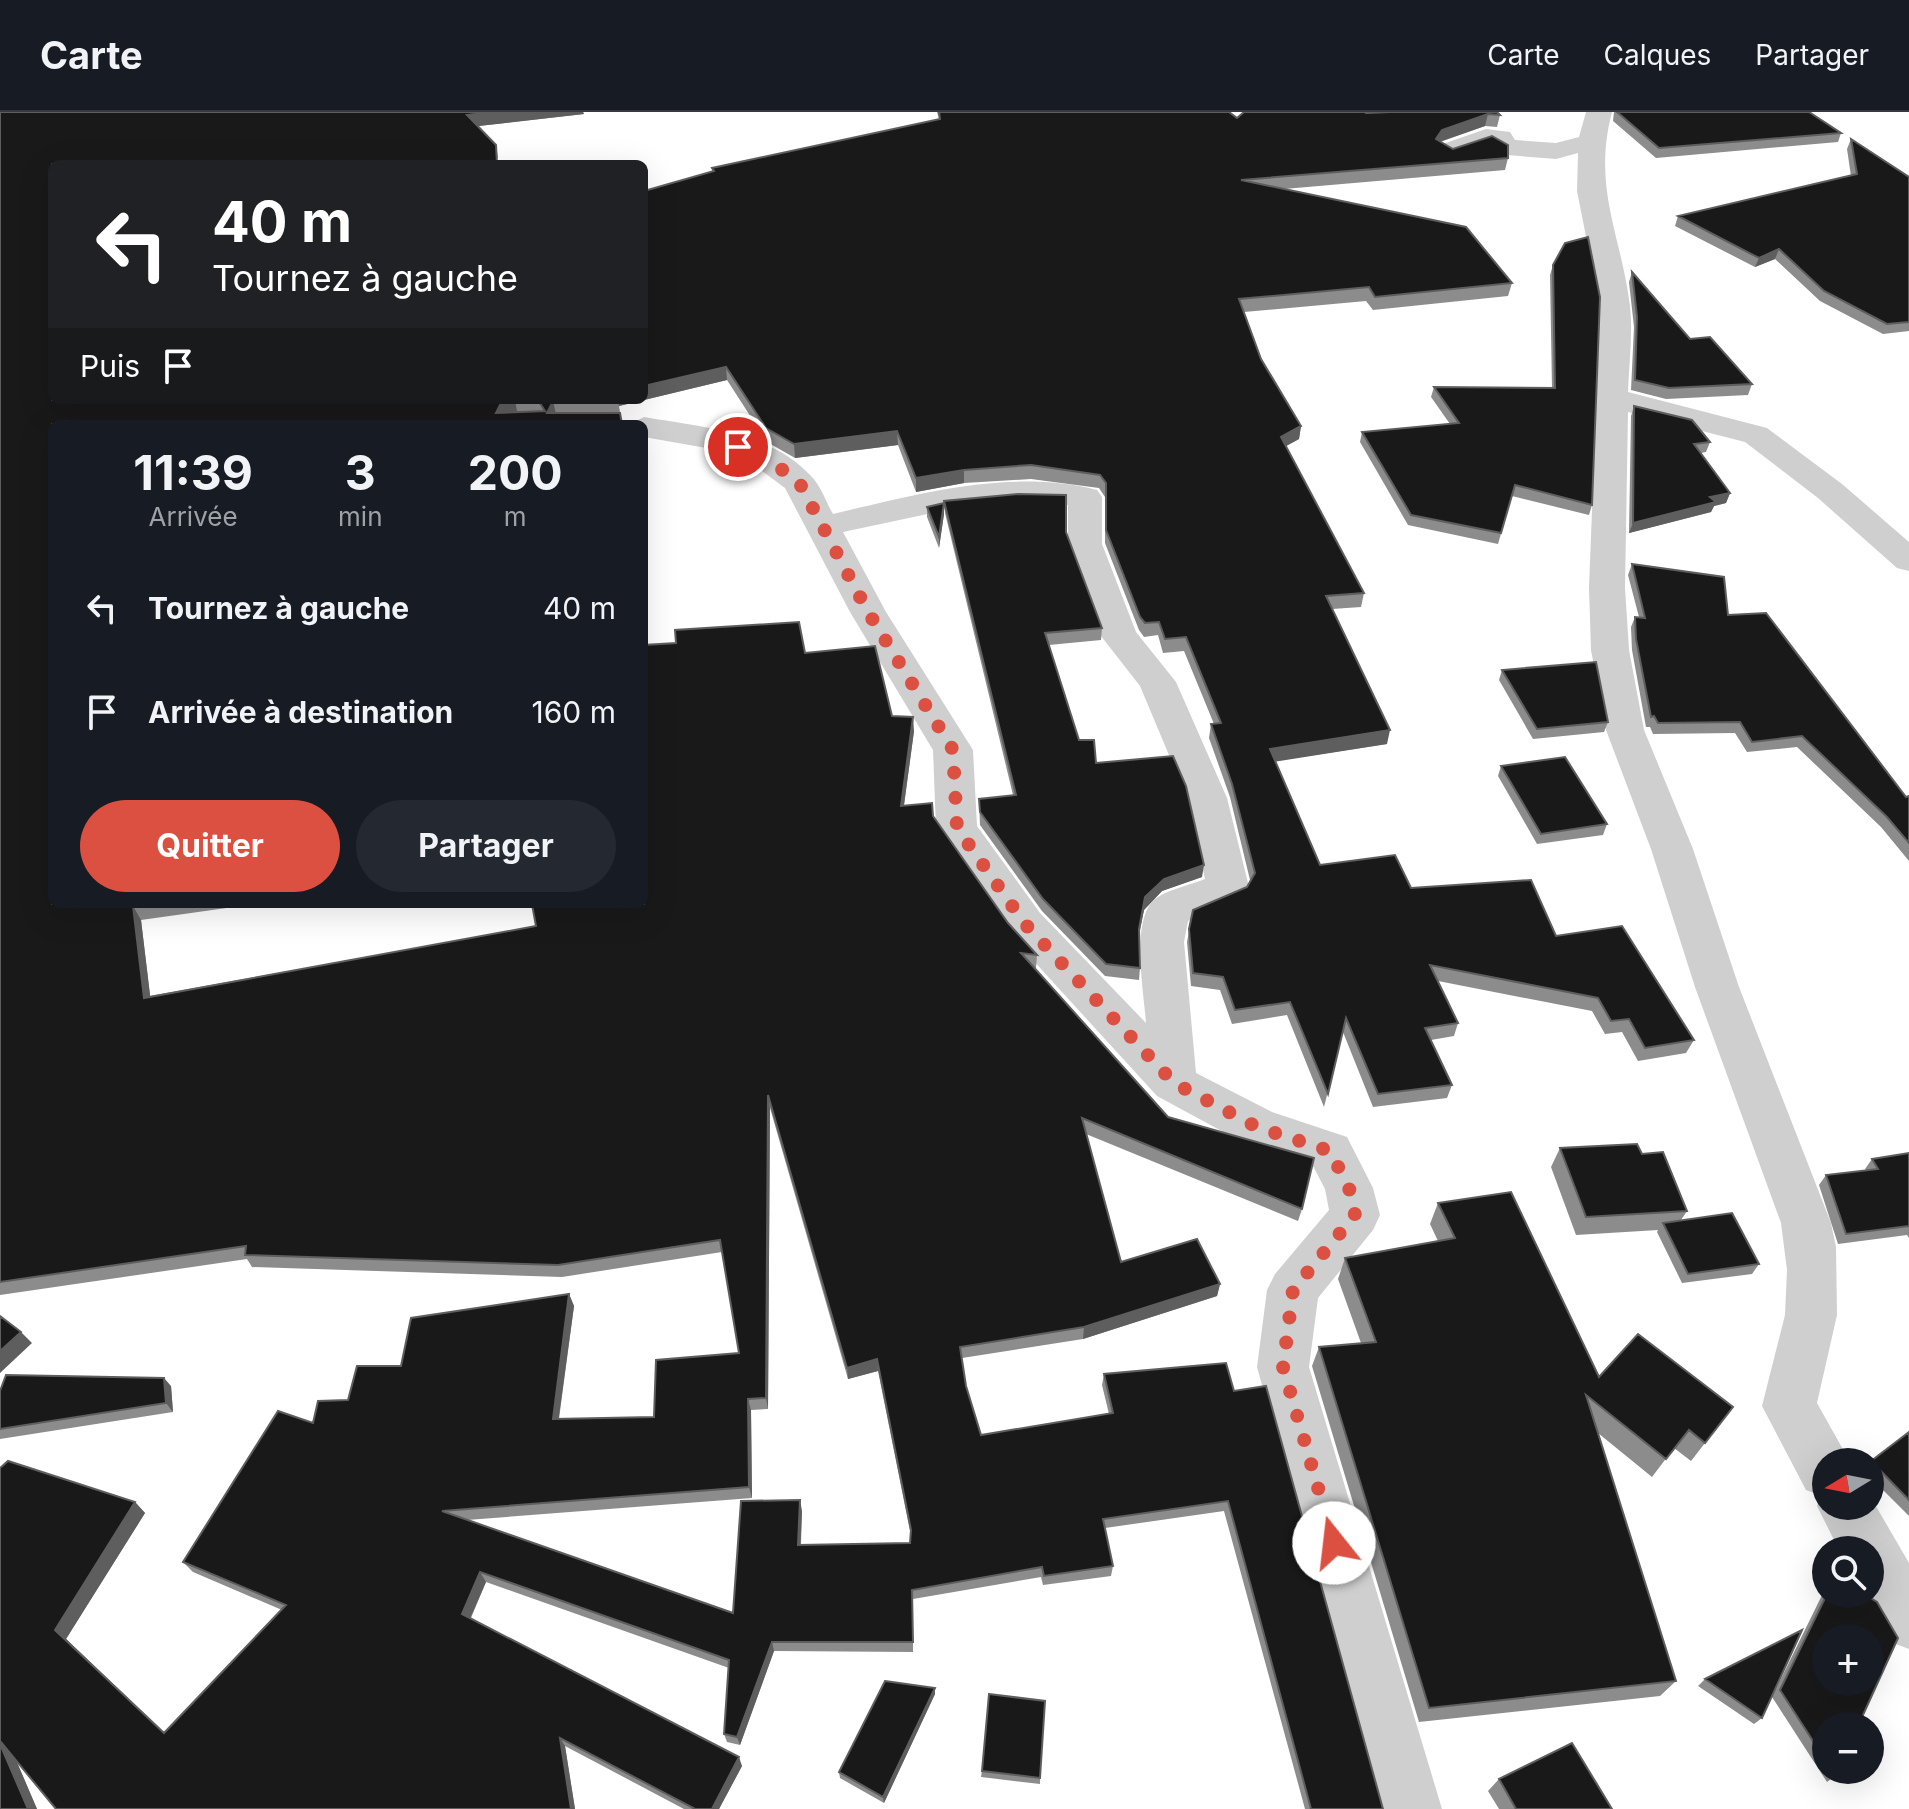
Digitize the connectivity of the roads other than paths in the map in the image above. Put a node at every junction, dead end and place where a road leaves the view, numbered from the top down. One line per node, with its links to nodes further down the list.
1 (1595, 127): 2 (street); 3 (street)
2 (1449, 151)
3 (1613, 398): 6 (street); 8 (street)
4 (648, 428): 5 (street)
5 (820, 527): 7 (street); 7 (street)
6 (1909, 560)
7 (1174, 1083): 11 (street)
8 (1813, 1448)
9 (1853, 1520): 10 (street)
10 (1909, 1620)
11 (1411, 1809)

